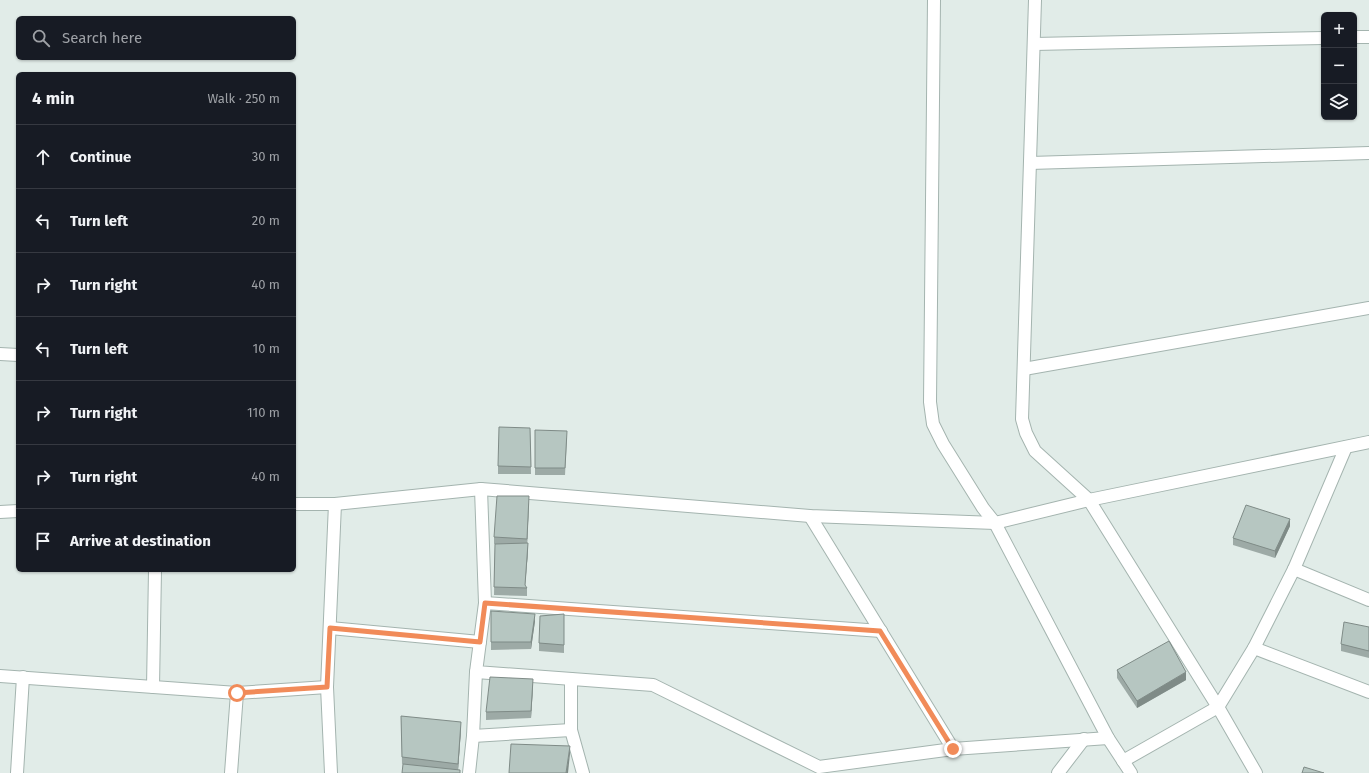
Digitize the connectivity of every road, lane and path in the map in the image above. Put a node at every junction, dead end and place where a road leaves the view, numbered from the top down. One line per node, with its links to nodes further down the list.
1 (934, 0): 22 (street)
2 (1035, 0): 6 (street)
3 (1357, 37): 4 (street)
4 (1369, 37)
5 (1321, 38): 6 (street)
6 (1034, 44): 8 (street)
7 (1369, 153): 8 (street)
8 (1030, 163): 12 (street)
9 (1369, 308): 12 (street)
10 (0, 354): 11 (street)
11 (16, 355)
12 (1024, 370): 16 (street)
13 (1369, 442): 14 (street)
14 (1346, 447): 16 (street); 23 (street)
15 (481, 488): 18 (street); 21 (street); 26 (street)
16 (1089, 500): 22 (street); 39 (street)
17 (296, 504): 18 (street)
18 (336, 504): 27 (street)
19 (16, 511): 20 (street)
20 (0, 512)
21 (810, 516): 22 (street); 28 (street)
22 (994, 523): 42 (street)
23 (1294, 569): 25 (street); 30 (street)
24 (156, 572): 35 (street)
25 (1369, 600)
26 (485, 603): 28 (street); 29 (street)
27 (330, 628): 29 (street); 36 (street)
28 (880, 631): 44 (street)
29 (480, 642): 31 (street)
30 (1254, 648): 37 (street); 39 (street)
31 (476, 672): 34 (street); 41 (street)
32 (0, 676): 33 (street)
33 (23, 678): 35 (street); 46 (street)
34 (570, 680): 40 (street); 44 (street)
35 (153, 687): 38 (street)
36 (327, 687): 38 (street); 48 (street)
37 (1369, 692)
38 (237, 693): 47 (street)
39 (1218, 707): 45 (street); 53 (street)
40 (571, 730): 41 (street); 50 (street)
41 (473, 736): 49 (street)
42 (1108, 738): 43 (street); 45 (street)
43 (1084, 740): 44 (street); 51 (street)
44 (953, 749)
45 (1123, 761): 52 (street)
46 (17, 773)
47 (231, 773)
48 (331, 773)
49 (469, 773)
50 (583, 773)
51 (1058, 773)
52 (1131, 773)
53 (1256, 773)

